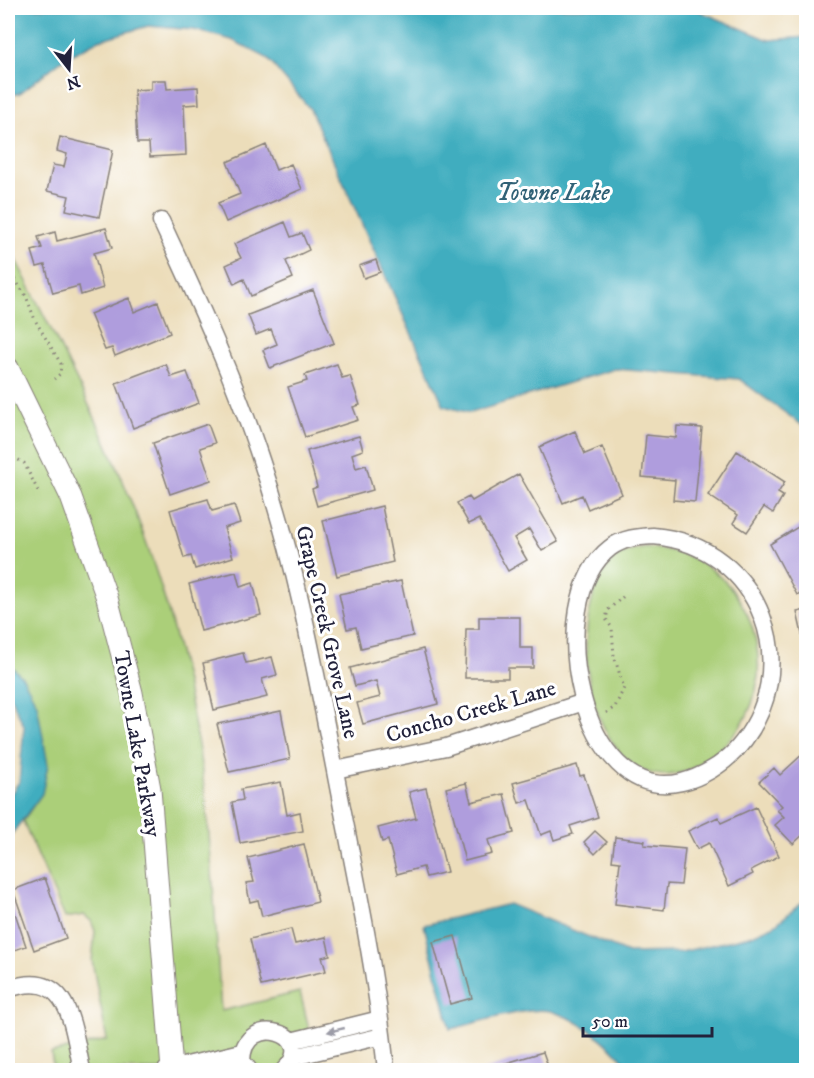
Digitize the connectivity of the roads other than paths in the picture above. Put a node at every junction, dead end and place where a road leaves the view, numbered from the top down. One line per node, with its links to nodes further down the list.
1 (161, 221): 4 (street, Grape Creek Grove Lane)
2 (8, 368): 9 (street, Towne Lake Parkway)
3 (584, 702): 3 (street); 4 (street, Concho Creek Lane)
4 (335, 770): 6 (street, Grape Creek Grove Lane)
5 (8, 989): 10 (street)
6 (381, 1028): 7 (street); 11 (street, Grape Creek Grove Lane)
7 (290, 1056): 8 (street)
8 (243, 1065): 9 (street)
9 (170, 1070)
10 (82, 1071)
11 (386, 1071)

